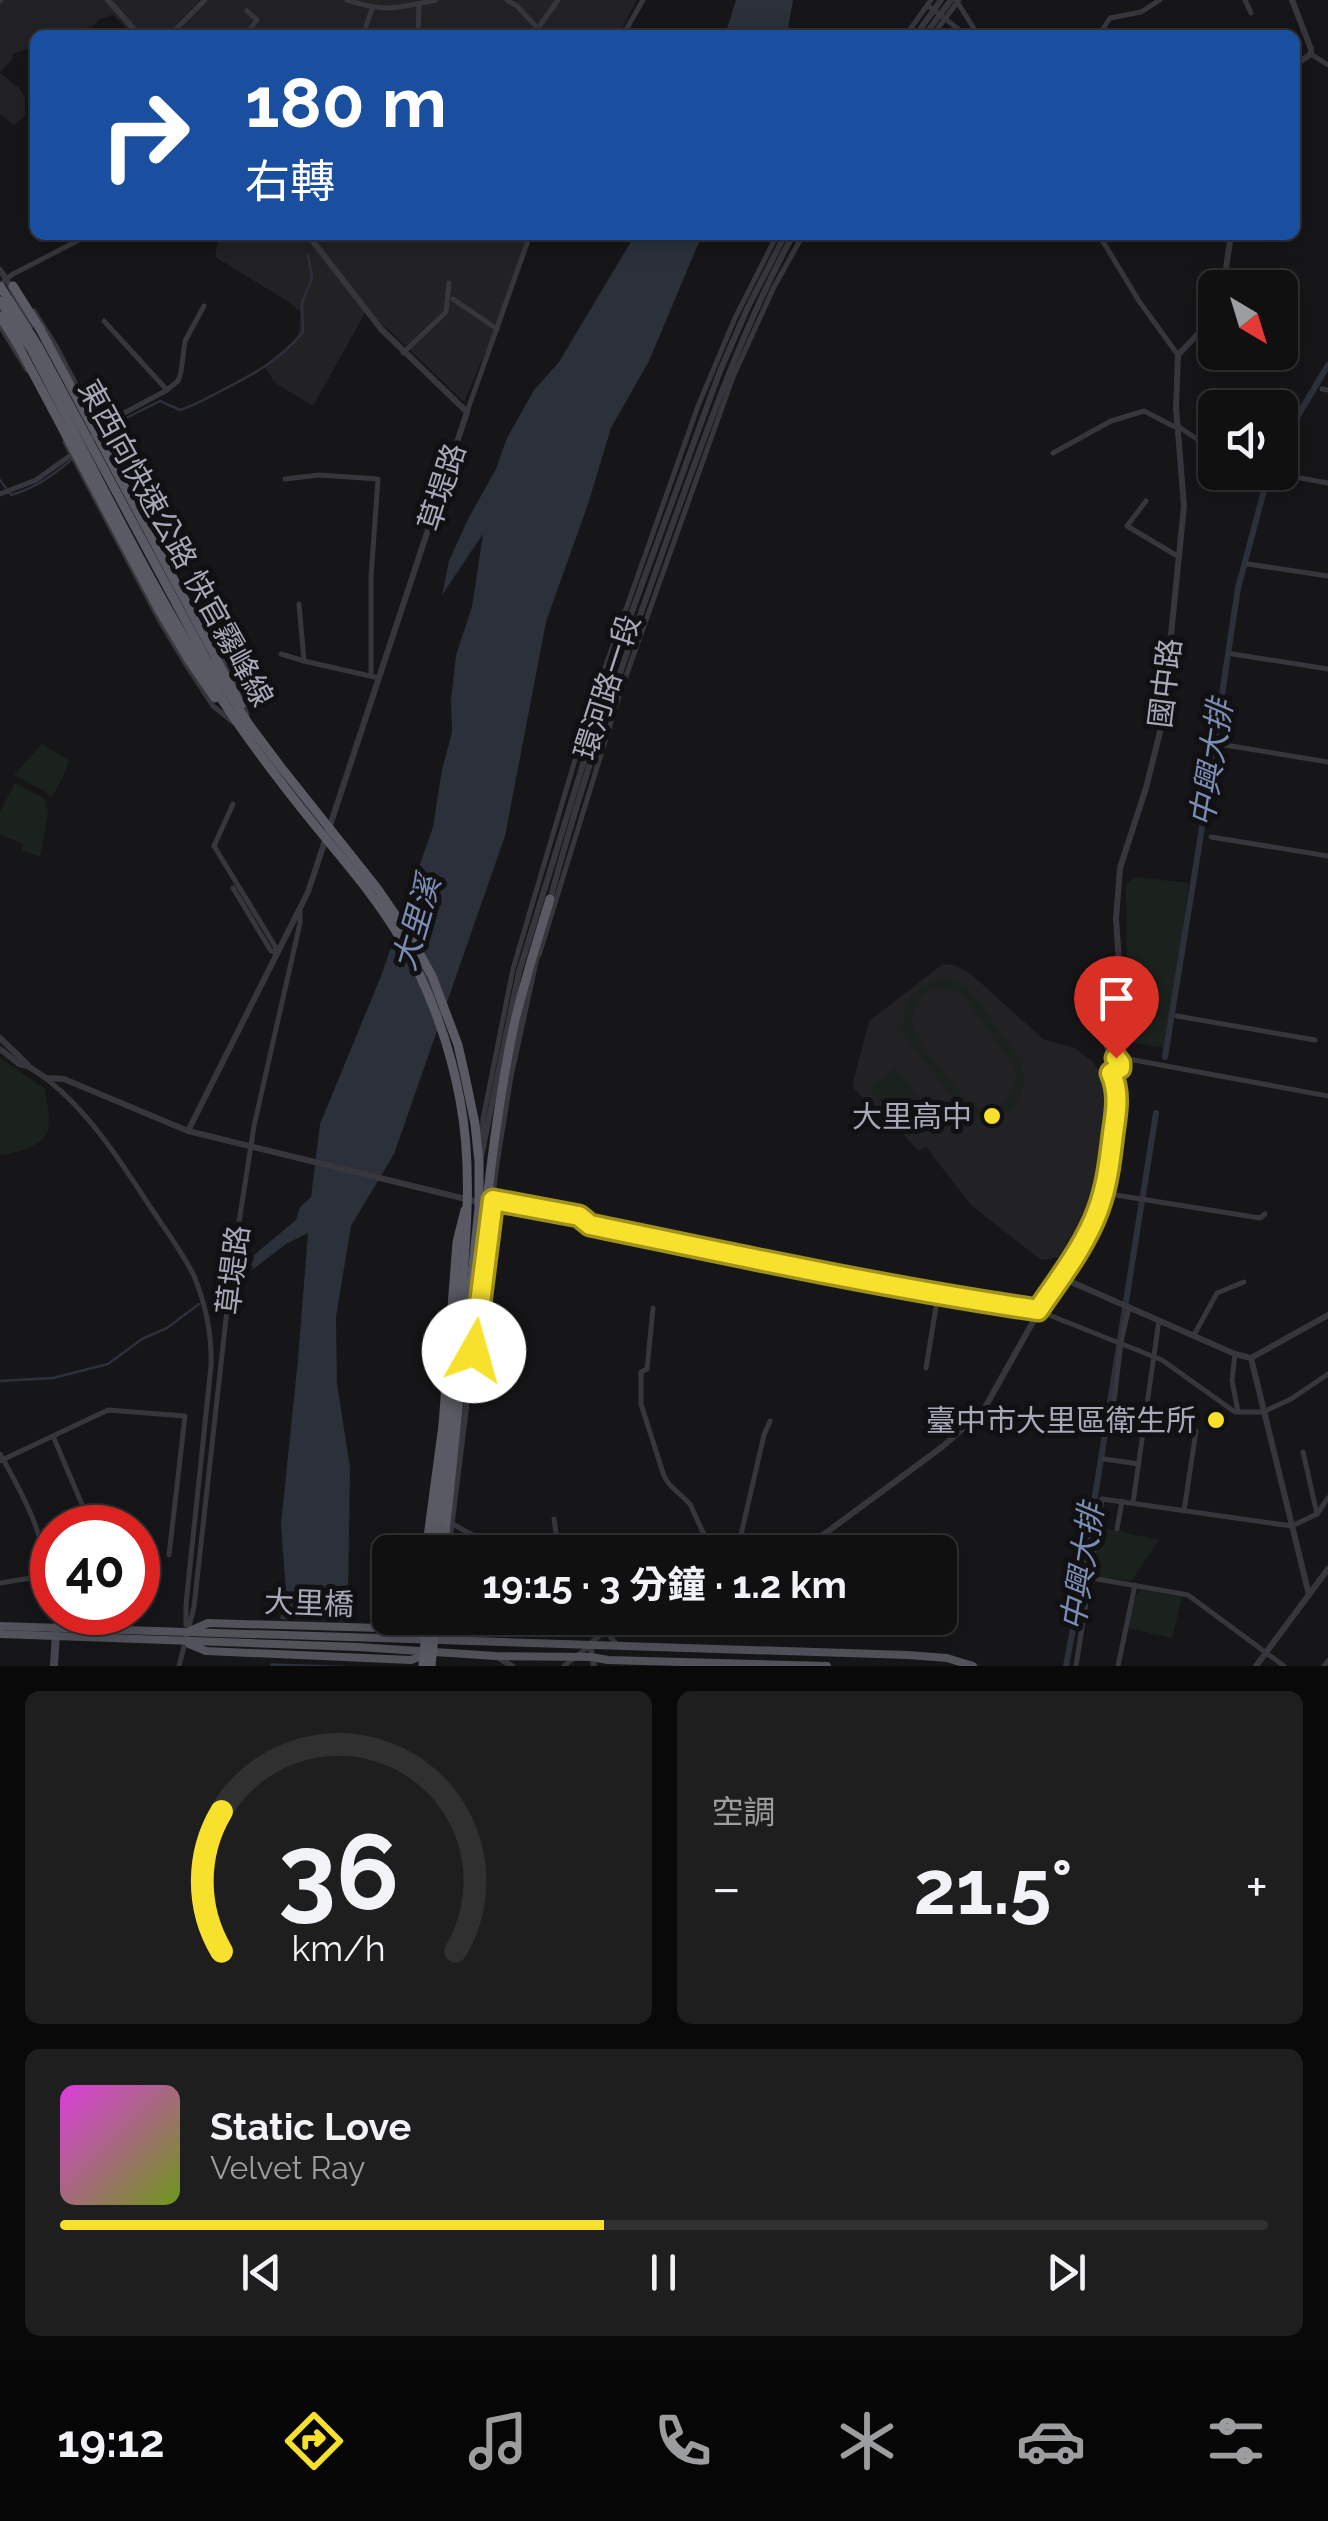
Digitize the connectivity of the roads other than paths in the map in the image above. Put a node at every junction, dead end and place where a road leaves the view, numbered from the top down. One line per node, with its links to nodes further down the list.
1 (108, 0): 18 (street)
2 (205, 0): 19 (street)
3 (347, 0): 14 (street)
4 (436, 0): 13 (street)
5 (507, 0): 23 (street)
6 (558, 0): 24 (street)
7 (643, 0): 25 (street)
8 (941, 0): 15 (street)
9 (956, 0): 15 (street); 29 (street, bridge)
10 (1160, 0): 30 (street)
11 (1245, 0): 17 (street)
12 (1292, 0): 31 (street)
13 (420, 4): 14 (street); 22 (street)
14 (371, 5): 21 (street)
15 (935, 10): 26 (street); 27 (street); 28 (street)
16 (247, 11): 20 (street)
17 (1251, 13)
18 (134, 30)
19 (175, 30)
20 (249, 30)
21 (364, 30)
22 (418, 30)
23 (534, 30)
24 (536, 30)
25 (626, 30)
26 (912, 30)
27 (920, 30)
28 (960, 30)
29 (975, 30)
30 (1102, 30)
31 (1311, 54): 32 (street); 33 (street)
32 (1300, 61)
33 (1328, 65)
34 (81, 240): 46 (street)
35 (312, 240): 55 (street)
36 (528, 240): 53 (street, 草堤路)
37 (774, 240): 107 (street, 環河路一段)
38 (782, 240): 107 (street, 環河路一段)
39 (790, 240): 94 (street, 環河路一段)
40 (799, 240): 97 (street, 環河路一段)
41 (1102, 240): 56 (street)
42 (1230, 240): 44 (street)
43 (0, 270): 46 (street)
44 (1225, 270)
45 (449, 283): 55 (street)
46 (7, 284): 60 (street); 62 (street); 85 (highway, 東西向快速公路 快官霧峰線, bridge); 85 (highway, bridge)
47 (453, 299): 53 (street)
48 (0, 303): 63 (street); 85 (highway, 東西向快速公路 快官霧峰線, bridge)
49 (204, 306): 57 (street)
50 (0, 316): 85 (highway, bridge)
51 (104, 321): 57 (street)
52 (0, 326): 65 (street)
53 (498, 329): 58 (street, 草堤路)
54 (1198, 334): 56 (street)
55 (403, 352): 58 (street)
56 (1178, 355): 59 (street, 國中路)
57 (168, 390): 60 (street)
58 (467, 412): 83 (street, 草堤路)
59 (1179, 427): 61 (street); 64 (street); 71 (street, 國中路)
60 (100, 430): 62 (street); 75 (street)
61 (1198, 440)
62 (92, 441): 63 (street); 76 (street)
63 (82, 450): 65 (street); 77 (street)
64 (1053, 453)
65 (71, 454): 69 (street); 78 (street)
66 (1298, 478): 68 (street)
67 (286, 479): 83 (street)
68 (1328, 483)
69 (0, 494)
70 (1146, 501): 71 (street)
71 (1178, 557): 102 (street, 國中路)
72 (1248, 564): 73 (street)
73 (1328, 576)
74 (300, 604): 81 (street)
75 (194, 610): 76 (street); 85 (street)
76 (184, 614): 77 (street); 85 (street)
77 (171, 619): 78 (street); 84 (street)
78 (161, 623): 84 (street)
79 (280, 654): 81 (street)
80 (1232, 654): 82 (street)
81 (304, 661): 83 (street)
82 (1328, 669)
83 (375, 677): 89 (street, 草堤路)
84 (234, 722): 91 (street)
85 (247, 724): 89 (street); 128 (highway, 東西向快速公路 快官霧峰線, bridge); 150 (highway, 東西向快速公路 快官霧峰線, bridge)
86 (1225, 744): 87 (street)
87 (1328, 762)
88 (233, 804): 96 (street)
89 (330, 826): 91 (street, 草堤路)
90 (1210, 837): 92 (street)
91 (325, 840): 95 (street, 草堤路)
92 (1328, 856)
93 (233, 888): 96 (street)
94 (550, 899): 97 (street, 環河路一段); 128 (highway, bridge)
95 (300, 910): 96 (street, 草堤路); 177 (street, 草堤路)
96 (277, 954): 106 (street, 草堤路)
97 (536, 968): 110 (street, 環河路一段)
98 (1177, 1016): 100 (street)
99 (0, 1038): 103 (street)
100 (1314, 1040)
101 (0, 1049): 103 (street)
102 (1114, 1059): 105 (street); 108 (street, 國中路)
103 (28, 1066): 104 (street)
104 (46, 1078): 106 (street); 177 (street)
105 (1328, 1096)
106 (188, 1130): 112 (street, bridge)
107 (482, 1156): 109 (street, 環河路一段)
108 (1103, 1193): 111 (street); 113 (street, 國中路)
109 (471, 1194): 149 (highway, bridge); 152 (street, 環河路一段)
110 (493, 1200): 112 (street); 146 (street, 環河路一段)
111 (1265, 1214)
112 (590, 1225): 115 (street)
113 (1060, 1277): 116 (street); 118 (street, 國中路)
114 (1244, 1282): 121 (street)
115 (938, 1295): 118 (street); 126 (street)
116 (1127, 1306): 120 (street); 122 (street)
117 (654, 1308): 156 (street)
118 (1038, 1310): 122 (street); 158 (street, 國中路)
119 (1328, 1315): 125 (street)
120 (1159, 1320): 121 (street); 124 (street)
121 (1194, 1335): 123 (street)
122 (1121, 1342): 124 (street); 132 (street)
123 (1235, 1354): 125 (street); 129 (street)
124 (1153, 1355): 129 (street); 132 (street)
125 (1250, 1358): 130 (street)
126 (926, 1368)
127 (1328, 1374): 130 (street)
128 (463, 1375): 151 (highway, 東西向快速公路 快官霧峰線, bridge)
129 (1238, 1412): 130 (street)
130 (1263, 1412): 147 (street)
131 (770, 1421): 157 (street)
132 (1144, 1423): 137 (street); 143 (street)
133 (53, 1436): 135 (street); 141 (street); 159 (street)
134 (1304, 1452): 144 (street)
135 (1, 1458): 142 (street)
136 (1104, 1459): 137 (street)
137 (1139, 1464): 140 (street)
138 (1328, 1498): 144 (street)
139 (1122, 1502): 140 (street); 148 (street); 162 (street)
140 (1133, 1503): 143 (street)
141 (82, 1505)
142 (30, 1511)
143 (1184, 1511): 147 (street)
144 (1317, 1514): 147 (street)
145 (554, 1519): 155 (street)
146 (452, 1522): 153 (street, 環河路一段); 154 (street)
147 (1292, 1526): 165 (street)
148 (1117, 1530)
149 (438, 1535)
150 (439, 1535)
151 (439, 1535)
152 (439, 1535)
153 (446, 1535)
154 (474, 1535)
155 (556, 1535)
156 (704, 1535)
157 (741, 1535)
158 (821, 1535)
159 (169, 1554)
160 (1328, 1569): 165 (street)
161 (30, 1577): 163 (street)
162 (1091, 1578): 164 (street); 194 (street)
163 (0, 1582)
164 (1135, 1585): 182 (street); 195 (street)
165 (1309, 1595): 182 (street)
166 (0, 1626): 167 (main road)
167 (30, 1629)
168 (30, 1633): 169 (main road)
169 (0, 1634)
170 (56, 1635): 188 (main road)
171 (124, 1635): 177 (main road)
172 (160, 1635): 177 (main road)
173 (427, 1635): 178 (street)
174 (429, 1635): 186 (highway, bridge)
175 (598, 1635): 179 (street)
176 (608, 1635): 180 (street)
177 (192, 1638): 178 (main road, 大里橋); 186 (main road, 大里橋); 189 (street)
178 (426, 1638): 179 (main road, 大里橋); 181 (street)
179 (590, 1645): 180 (main road, 大里橋); 184 (street); 185 (street)
180 (620, 1646): 193 (main road, 大里橋)
181 (432, 1653): 183 (main road, 大里橋); 186 (main road, 大里橋); 186 (street)
182 (1266, 1653): 196 (street); 197 (street)
183 (496, 1656): 184 (main road, 大里橋); 190 (street)
184 (574, 1657): 185 (main road, 大里橋); 191 (street)
185 (592, 1661): 187 (main road, 大里橋)
186 (426, 1662)
187 (661, 1664): 192 (main road, 大里橋)
188 (54, 1666)
189 (179, 1666)
190 (512, 1666)
191 (564, 1666)
192 (827, 1666)
193 (973, 1666)
194 (1076, 1666)
195 (1118, 1666)
196 (1256, 1666)
197 (1284, 1666)

